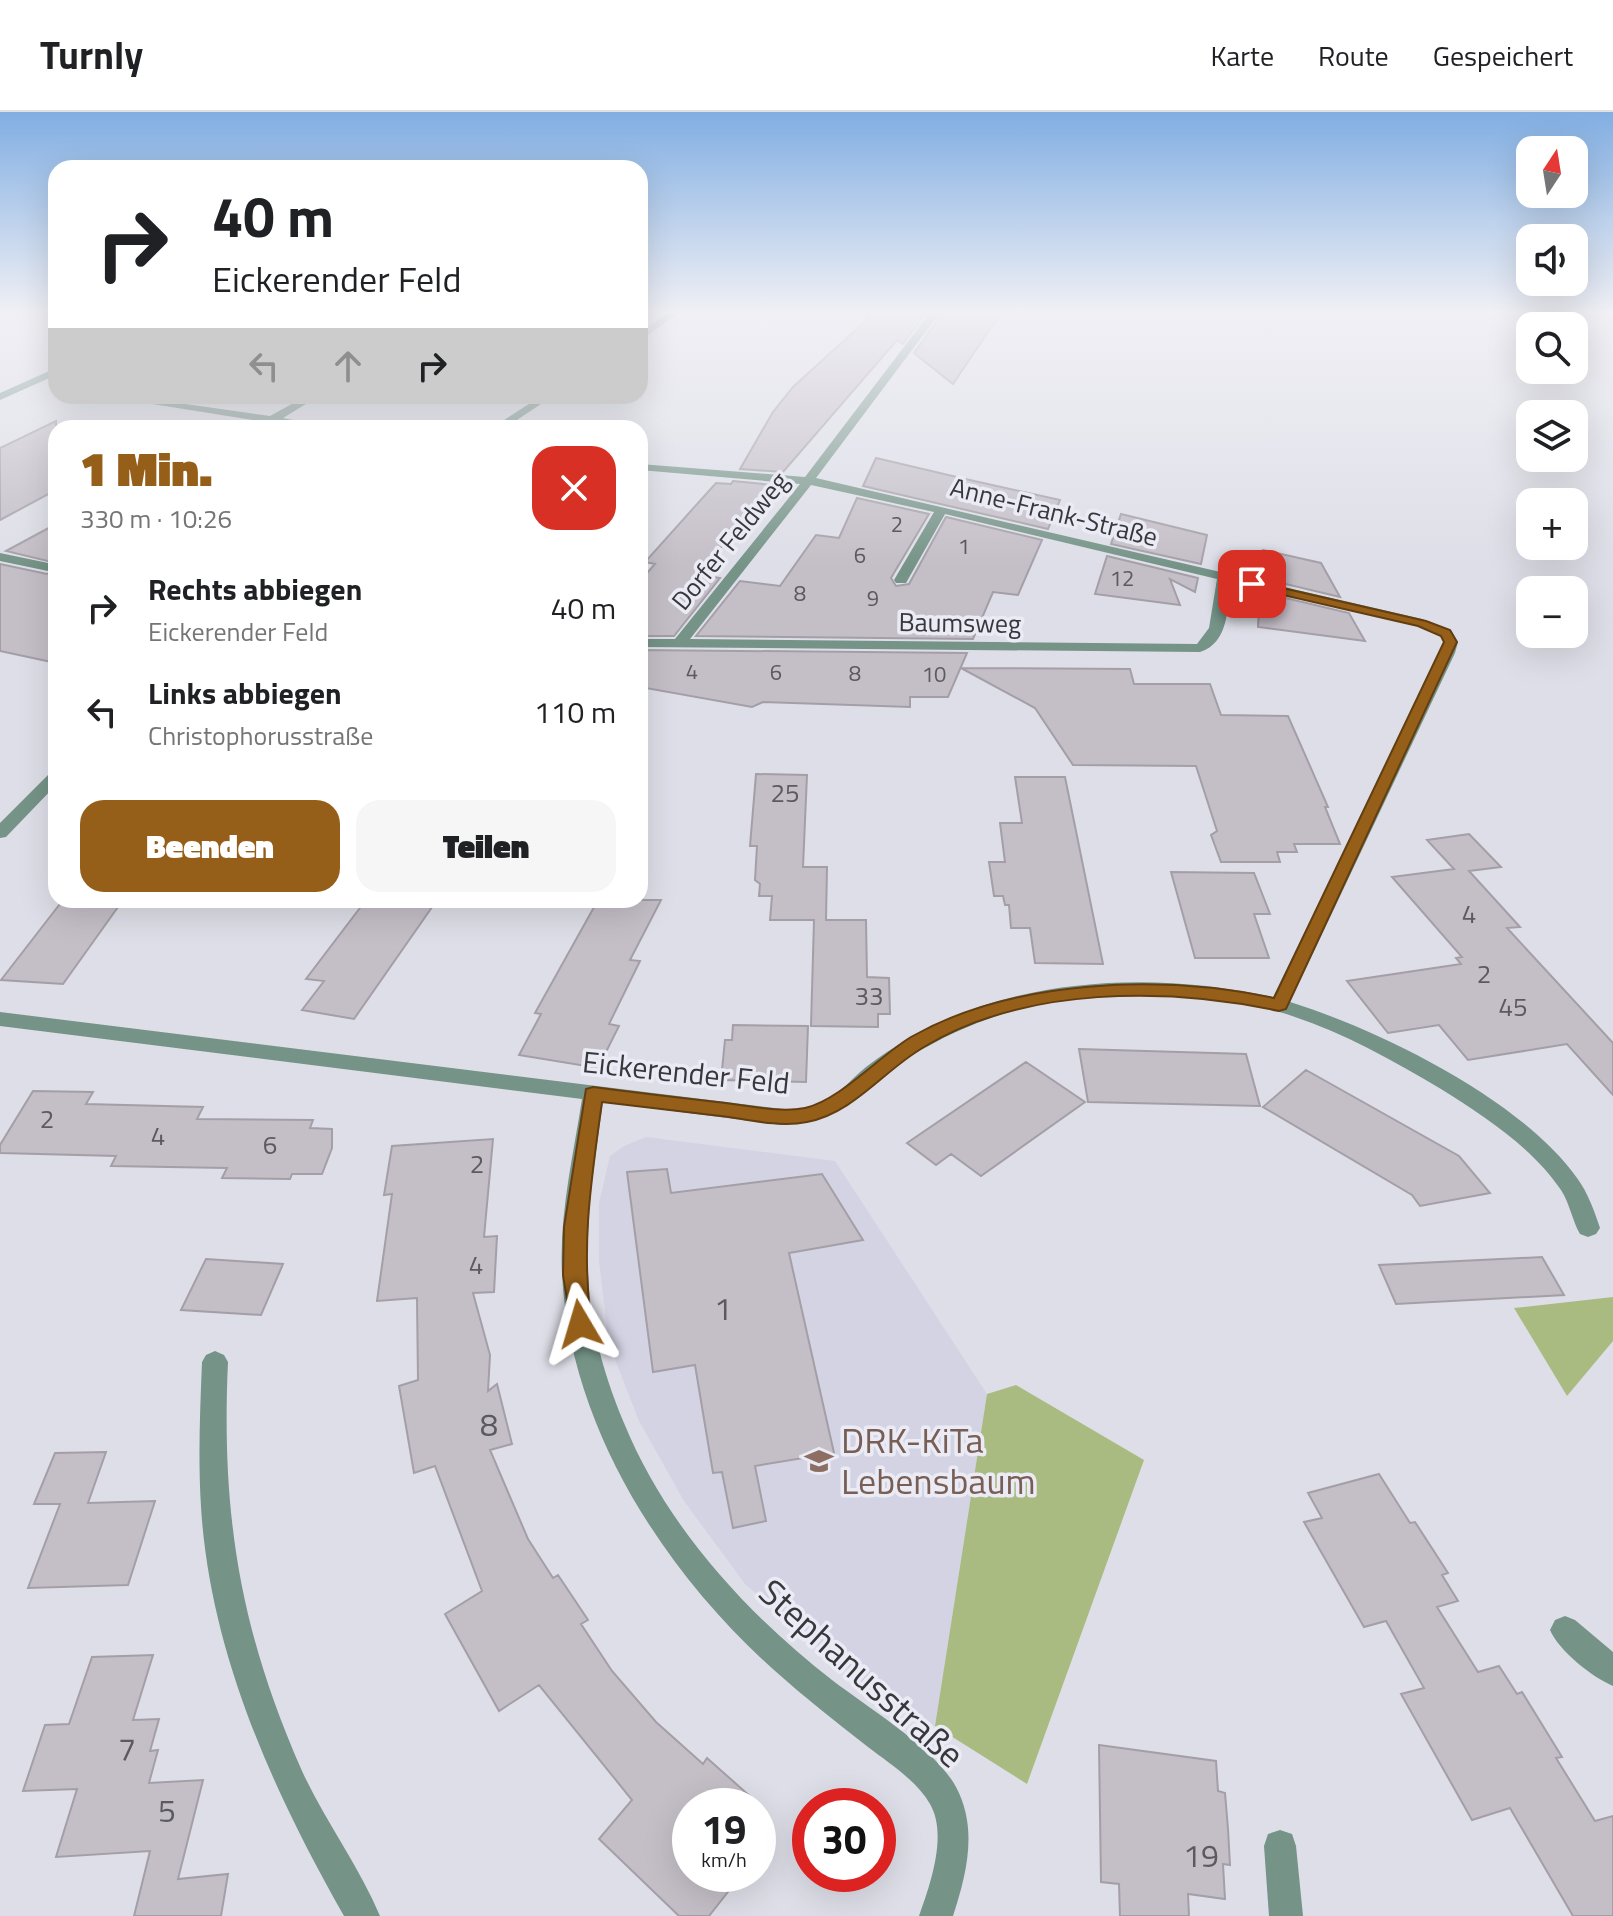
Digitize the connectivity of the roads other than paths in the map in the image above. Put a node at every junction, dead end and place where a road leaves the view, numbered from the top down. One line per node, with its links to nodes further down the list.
1 (871, 398): 8 (street, Dorfer Feldweg)
2 (162, 404): 5 (street)
3 (300, 404): 5 (street)
4 (535, 404): 6 (street)
5 (272, 420)
6 (510, 420)
7 (648, 468): 8 (street, Anne-Frank-Straße)
8 (809, 480): 9 (street, Anne-Frank-Straße); 15 (street, Dorfer Feldweg)
9 (942, 509): 12 (street, Anne-Frank-Straße); 13 (street)
10 (0, 557): 11 (street)
11 (48, 567)
12 (1224, 578): 15 (street, Baumsweg); 18 (street, Anne-Frank-Straße)
13 (901, 580)
14 (648, 643): 15 (street, Baumsweg)
15 (679, 644)
16 (48, 784): 17 (street)
17 (0, 833)
18 (1279, 1005): 20 (street, Eickerender Feld); 21 (street, Eickerender Feld)
19 (0, 1019): 20 (street, Eickerender Feld)
20 (593, 1094): 27 (street, Stephanusstraße)
21 (1588, 1228)
22 (215, 1362): 26 (street)
23 (1565, 1630): 24 (street)
24 (1613, 1671)
25 (1280, 1846): 28 (street)
26 (363, 1916)
27 (936, 1916)
28 (1286, 1916)

